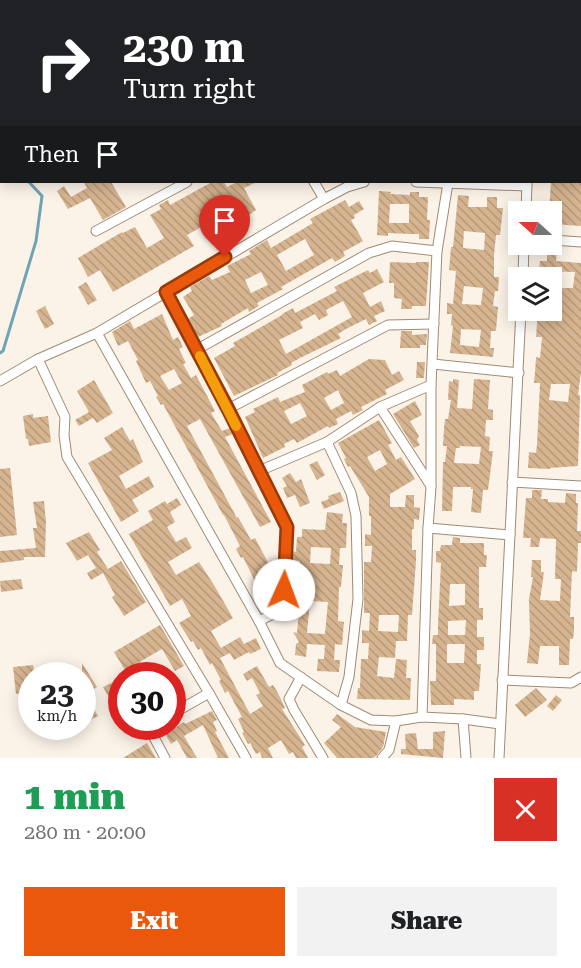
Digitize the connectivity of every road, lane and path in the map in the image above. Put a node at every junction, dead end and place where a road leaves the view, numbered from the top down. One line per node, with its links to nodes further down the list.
1 (185, 183): 8 (street)
2 (315, 183): 6 (street)
3 (361, 183): 6 (street)
4 (448, 183): 5 (street); 11 (street)
5 (527, 184): 7 (street)
6 (324, 199): 12 (street)
7 (526, 201)
8 (96, 231)
9 (562, 241): 10 (street)
10 (581, 243)
11 (437, 251): 14 (street); 16 (street)
12 (166, 292): 15 (street); 16 (street)
13 (521, 321): 19 (street)
14 (434, 324): 18 (street); 23 (street)
15 (97, 333): 17 (street); 31 (street)
16 (196, 350): 23 (street)
17 (38, 359): 20 (street); 35 (street)
18 (433, 364): 19 (street); 21 (street)
19 (519, 374): 26 (street)
20 (0, 381)
21 (431, 385): 22 (street); 28 (street)
22 (380, 407): 24 (street); 28 (street)
23 (228, 409): 25 (street)
24 (327, 442): 25 (street); 36 (street)
25 (259, 471): 31 (street)
26 (512, 482): 27 (street); 30 (street)
27 (581, 486)
28 (431, 487): 29 (street)
29 (428, 528): 30 (street); 38 (street)
30 (510, 535): 34 (street)
31 (259, 621): 32 (street)
32 (301, 677): 36 (street); 45 (street)
33 (581, 677): 34 (street)
34 (502, 680): 41 (street)
35 (209, 693): 37 (street); 44 (street)
36 (341, 705): 40 (street)
37 (186, 706)
38 (422, 717): 39 (street); 40 (street)
39 (463, 719): 41 (street); 47 (street)
40 (396, 721): 46 (street)
41 (500, 724): 48 (street)
42 (155, 740): 43 (street)
43 (165, 758)
44 (246, 758)
45 (323, 758)
46 (382, 758)
47 (466, 758)
48 (499, 758)

